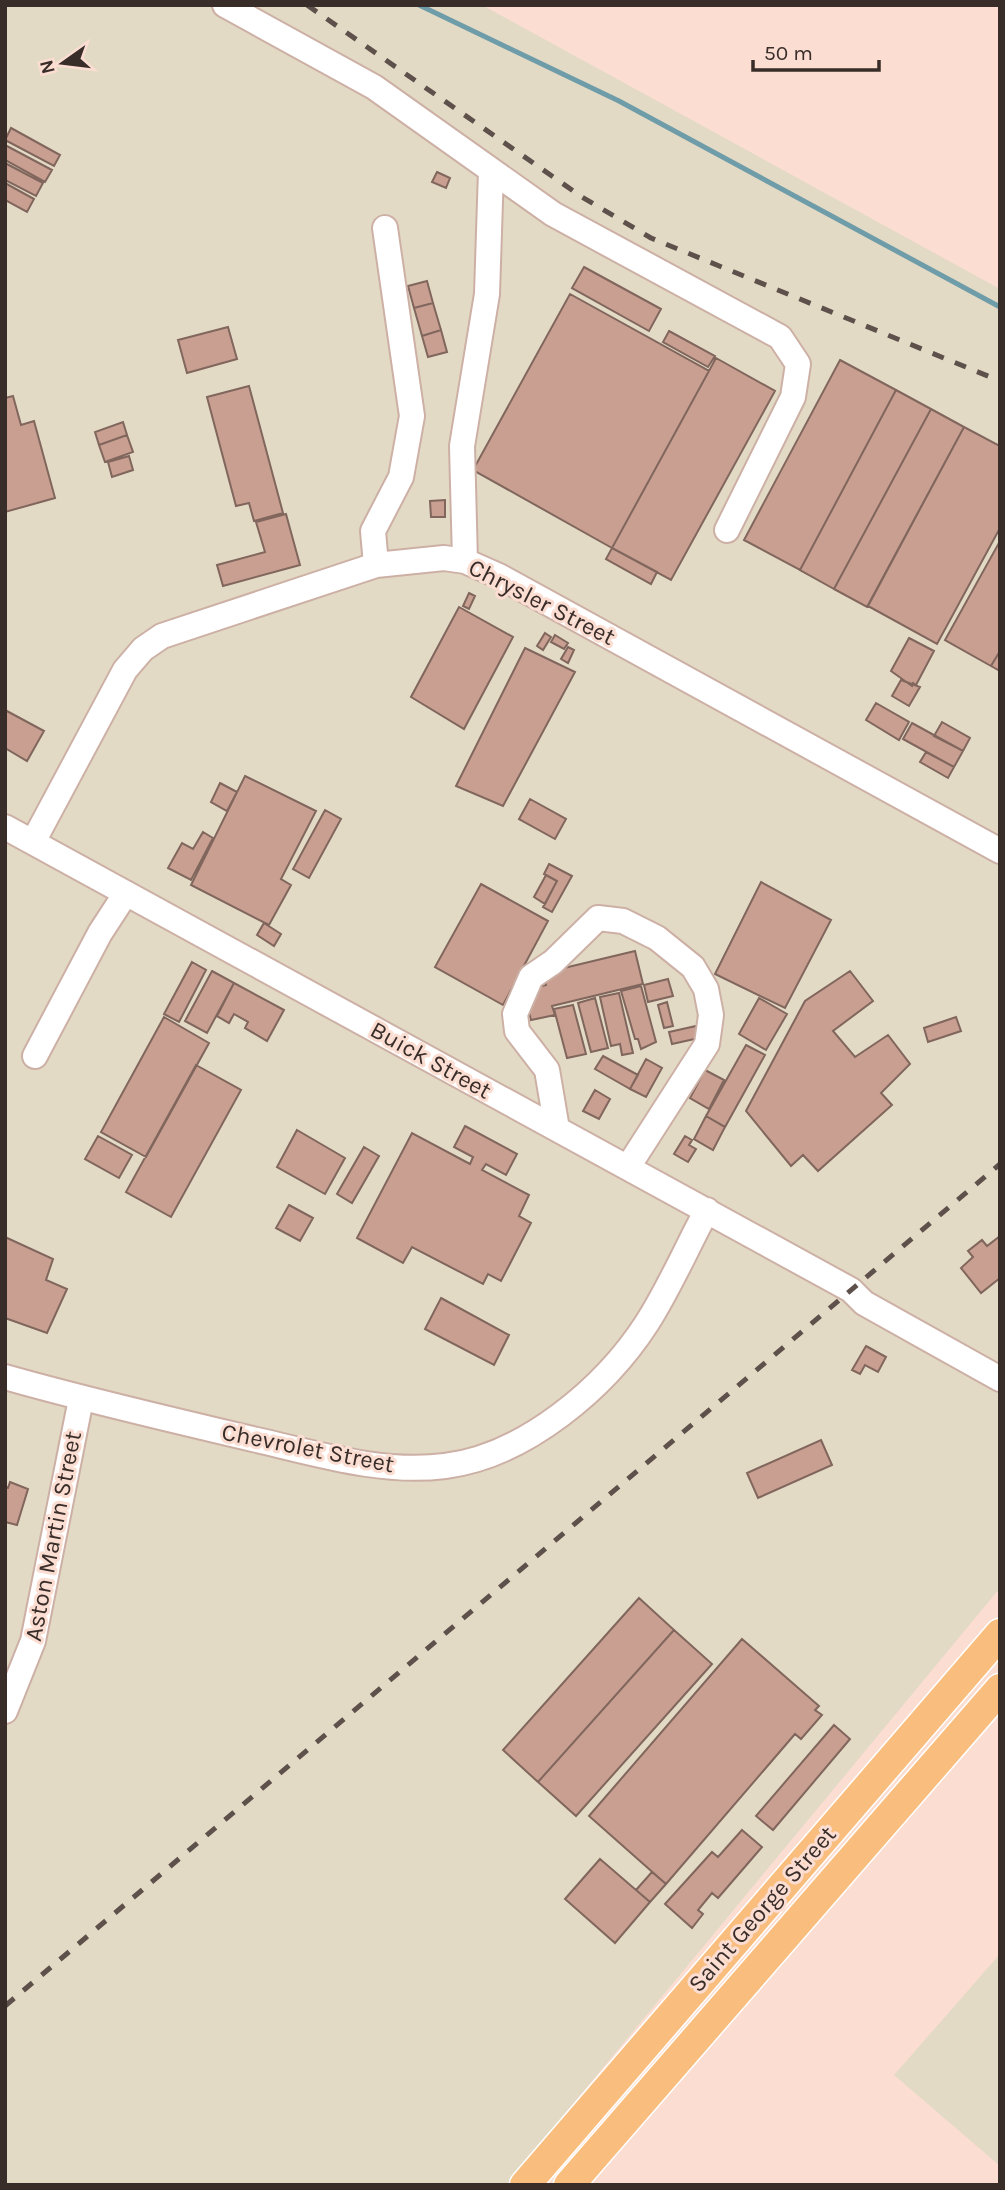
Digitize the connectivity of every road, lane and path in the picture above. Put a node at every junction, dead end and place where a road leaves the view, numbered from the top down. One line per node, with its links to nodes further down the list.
1 (225, 5): 2 (lane)
2 (491, 170): 4 (lane); 5 (lane)
3 (384, 228): 6 (lane)
4 (727, 530)
5 (465, 561): 6 (lane, Chrysler Street); 9 (lane, Chrysler Street)
6 (376, 565): 8 (lane, Chrysler Street)
7 (5, 827): 8 (lane, Buick Street)
8 (33, 842): 10 (lane, Buick Street)
9 (1000, 852)
10 (126, 893): 11 (lane); 12 (lane, Buick Street)
11 (35, 1056)
12 (557, 1129): 13 (lane, Buick Street); 13 (lane)
13 (628, 1167): 14 (lane, Buick Street)
14 (707, 1210): 15 (lane, Buick Street); 19 (lane, Chevrolet Street)
15 (857, 1294): 16 (lane, Buick Street); 18 (lane, Buick Street)
16 (1000, 1363)
17 (5, 1377): 19 (lane, Chevrolet Street)
18 (1000, 1379)
19 (80, 1399): 22 (lane, Aston Martin Street)
20 (1000, 1634): 23 (main road, Saint George Street)
21 (1000, 1689): 24 (main road, Saint George Street)
22 (5, 1711)
23 (525, 2185)
24 (569, 2185)

